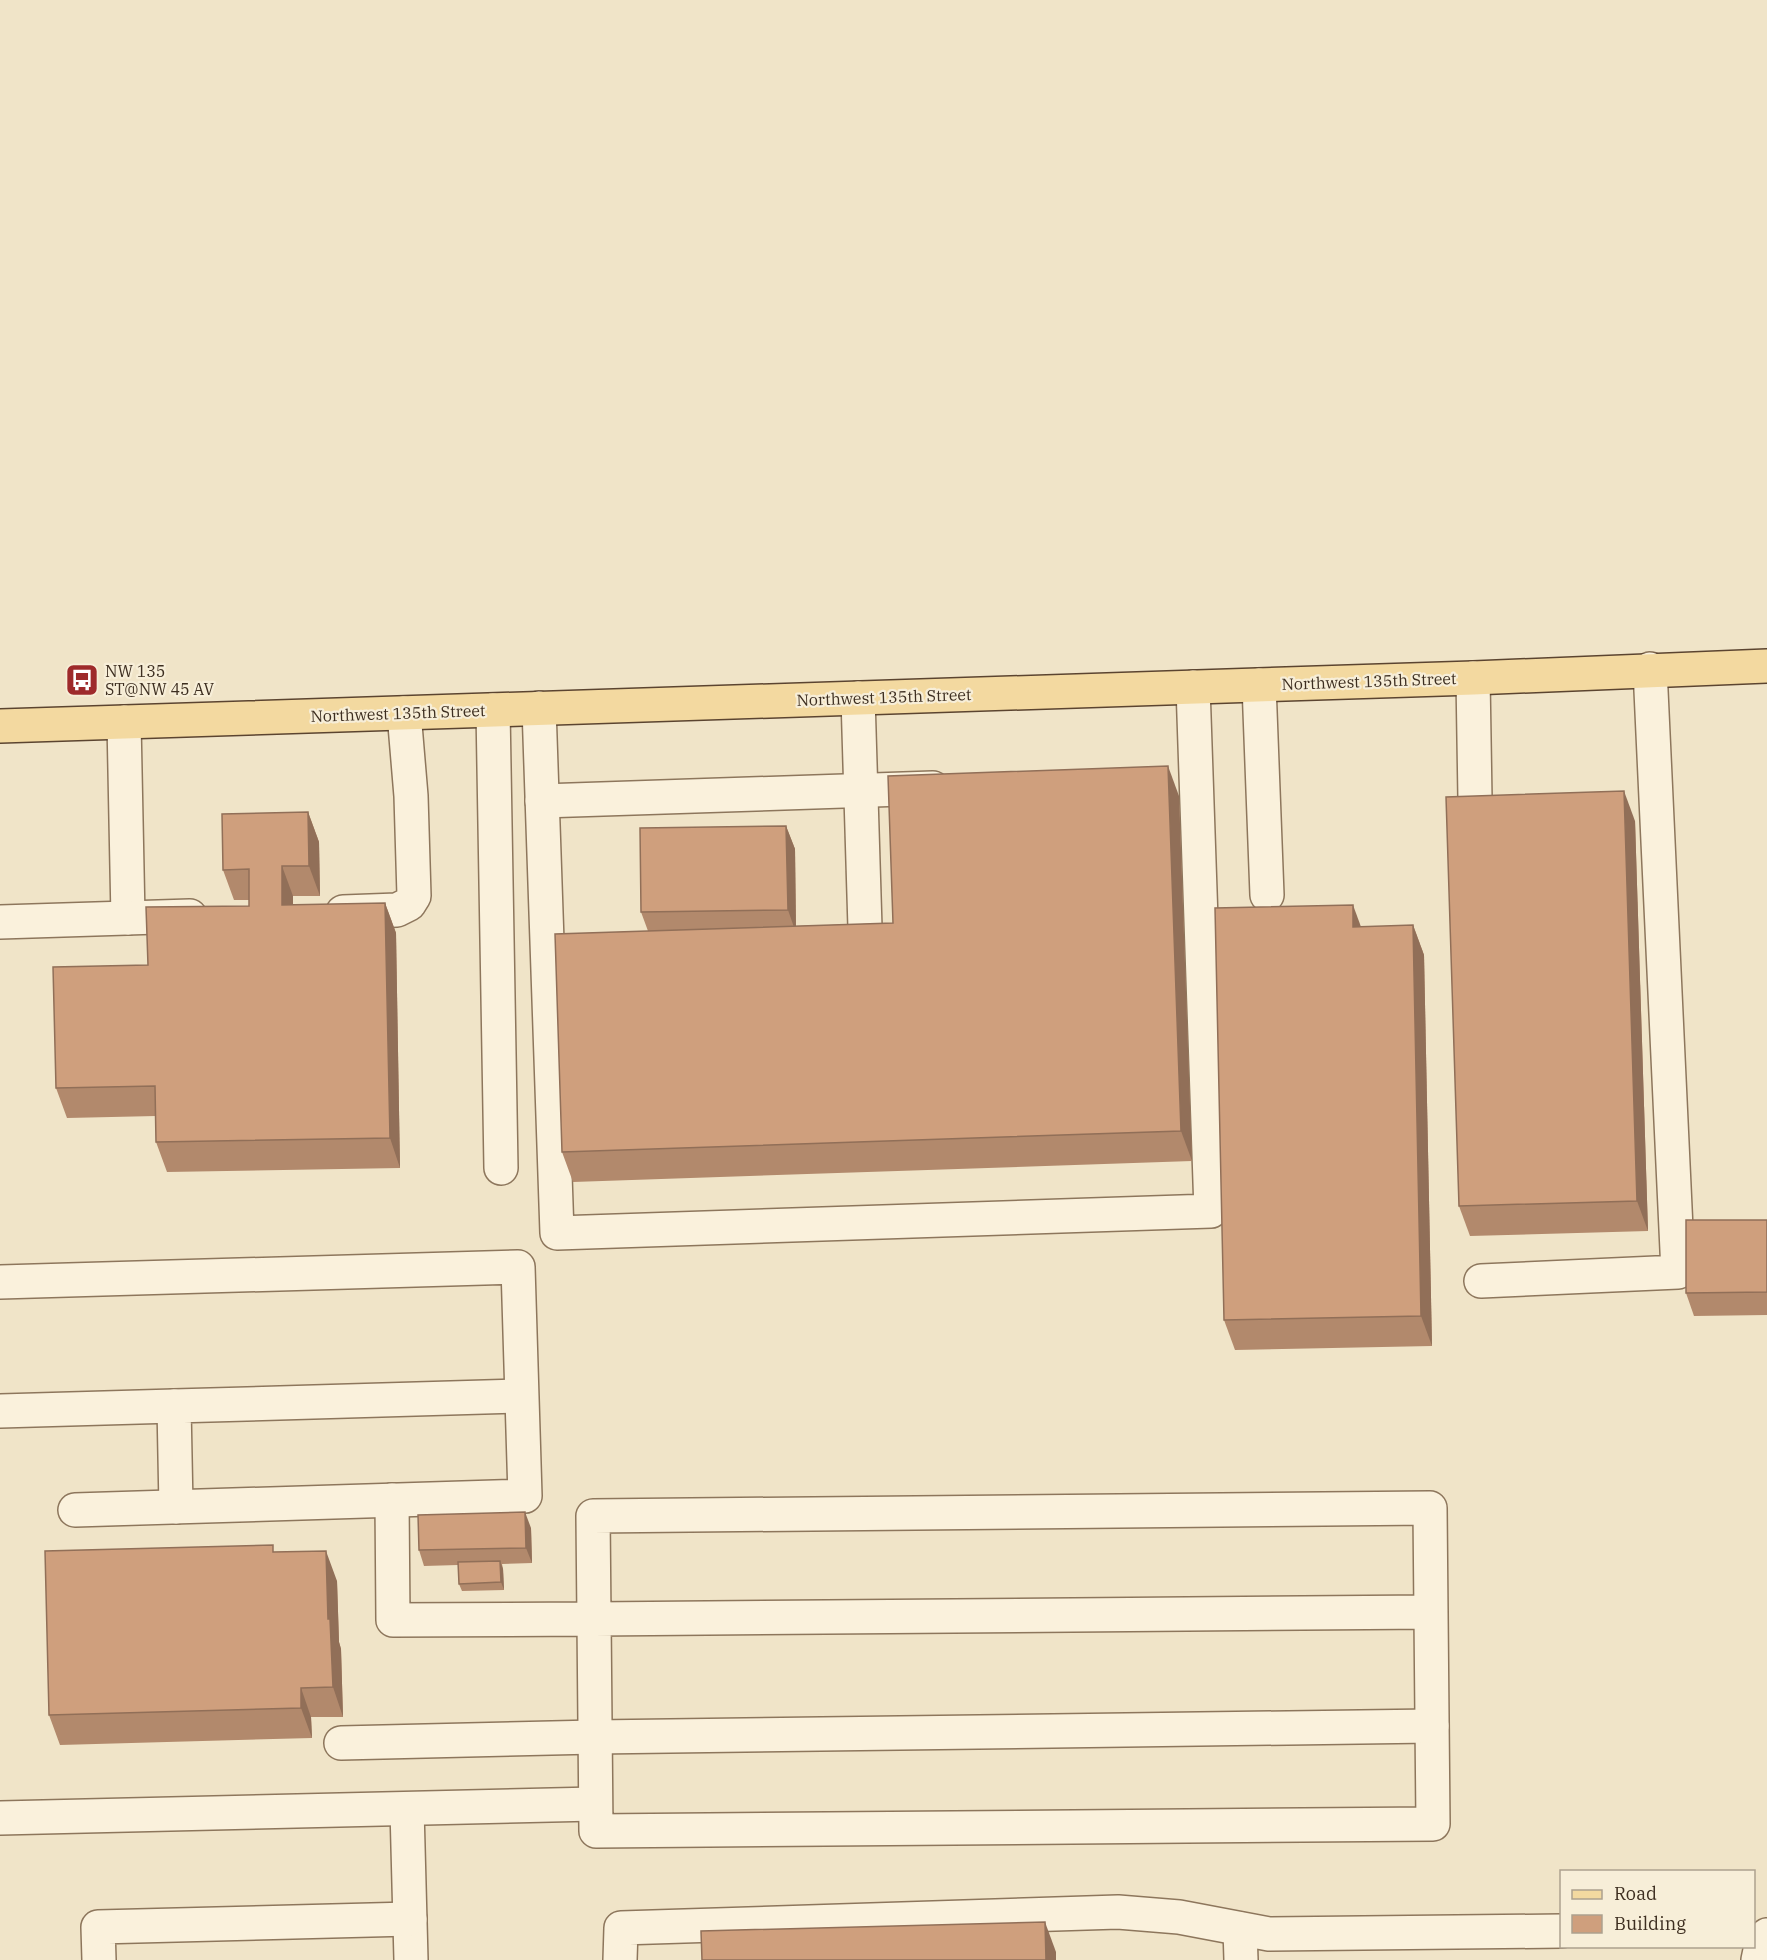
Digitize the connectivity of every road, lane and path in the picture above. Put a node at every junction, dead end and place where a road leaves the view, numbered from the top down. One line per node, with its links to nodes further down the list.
1 (1767, 666): 2 (main road, Northwest 135th Street)
2 (1650, 669): 3 (main road, Northwest 135th Street); 23 (lane)
3 (1473, 678): 4 (main road, Northwest 135th Street); 14 (lane)
4 (1259, 685): 5 (main road, Northwest 135th Street); 16 (lane)
5 (1193, 687): 6 (main road, Northwest 135th Street); 15 (lane)
6 (858, 698): 7 (main road, Northwest 135th Street); 13 (lane)
7 (539, 708): 8 (main road, Northwest 135th Street); 15 (lane)
8 (493, 710): 9 (main road, Northwest 135th Street); 22 (lane)
9 (404, 713): 10 (main road, Northwest 135th Street); 17 (lane)
10 (124, 722): 11 (main road, Northwest 135th Street); 19 (lane)
11 (0, 726)
12 (956, 788): 13 (lane)
13 (861, 791): 15 (lane); 21 (lane)
14 (1475, 798)
15 (542, 801)
16 (1267, 895)
17 (316, 913)
18 (216, 916): 19 (lane)
19 (128, 918): 20 (lane)
20 (0, 922)
21 (865, 928)
22 (501, 1168)
23 (1480, 1281)
24 (0, 1282): 25 (lane)
25 (521, 1396): 26 (lane); 28 (lane)
26 (174, 1406): 27 (lane); 29 (lane)
27 (0, 1411)
28 (392, 1500): 29 (lane); 32 (lane)
29 (177, 1507): 30 (lane)
30 (75, 1510)
31 (1431, 1612): 32 (lane); 32 (lane); 33 (lane)
32 (594, 1619): 34 (lane)
33 (1432, 1726): 34 (lane); 36 (lane)
34 (595, 1737): 35 (lane); 36 (lane)
35 (340, 1743)
36 (595, 1804): 37 (lane)
37 (407, 1809): 38 (lane); 39 (lane)
38 (0, 1818)
39 (410, 1919): 42 (lane); 43 (lane)
40 (1560, 1931): 41 (lane)
41 (1241, 1945): 44 (lane)
42 (99, 1960)
43 (411, 1960)
44 (621, 1960)

